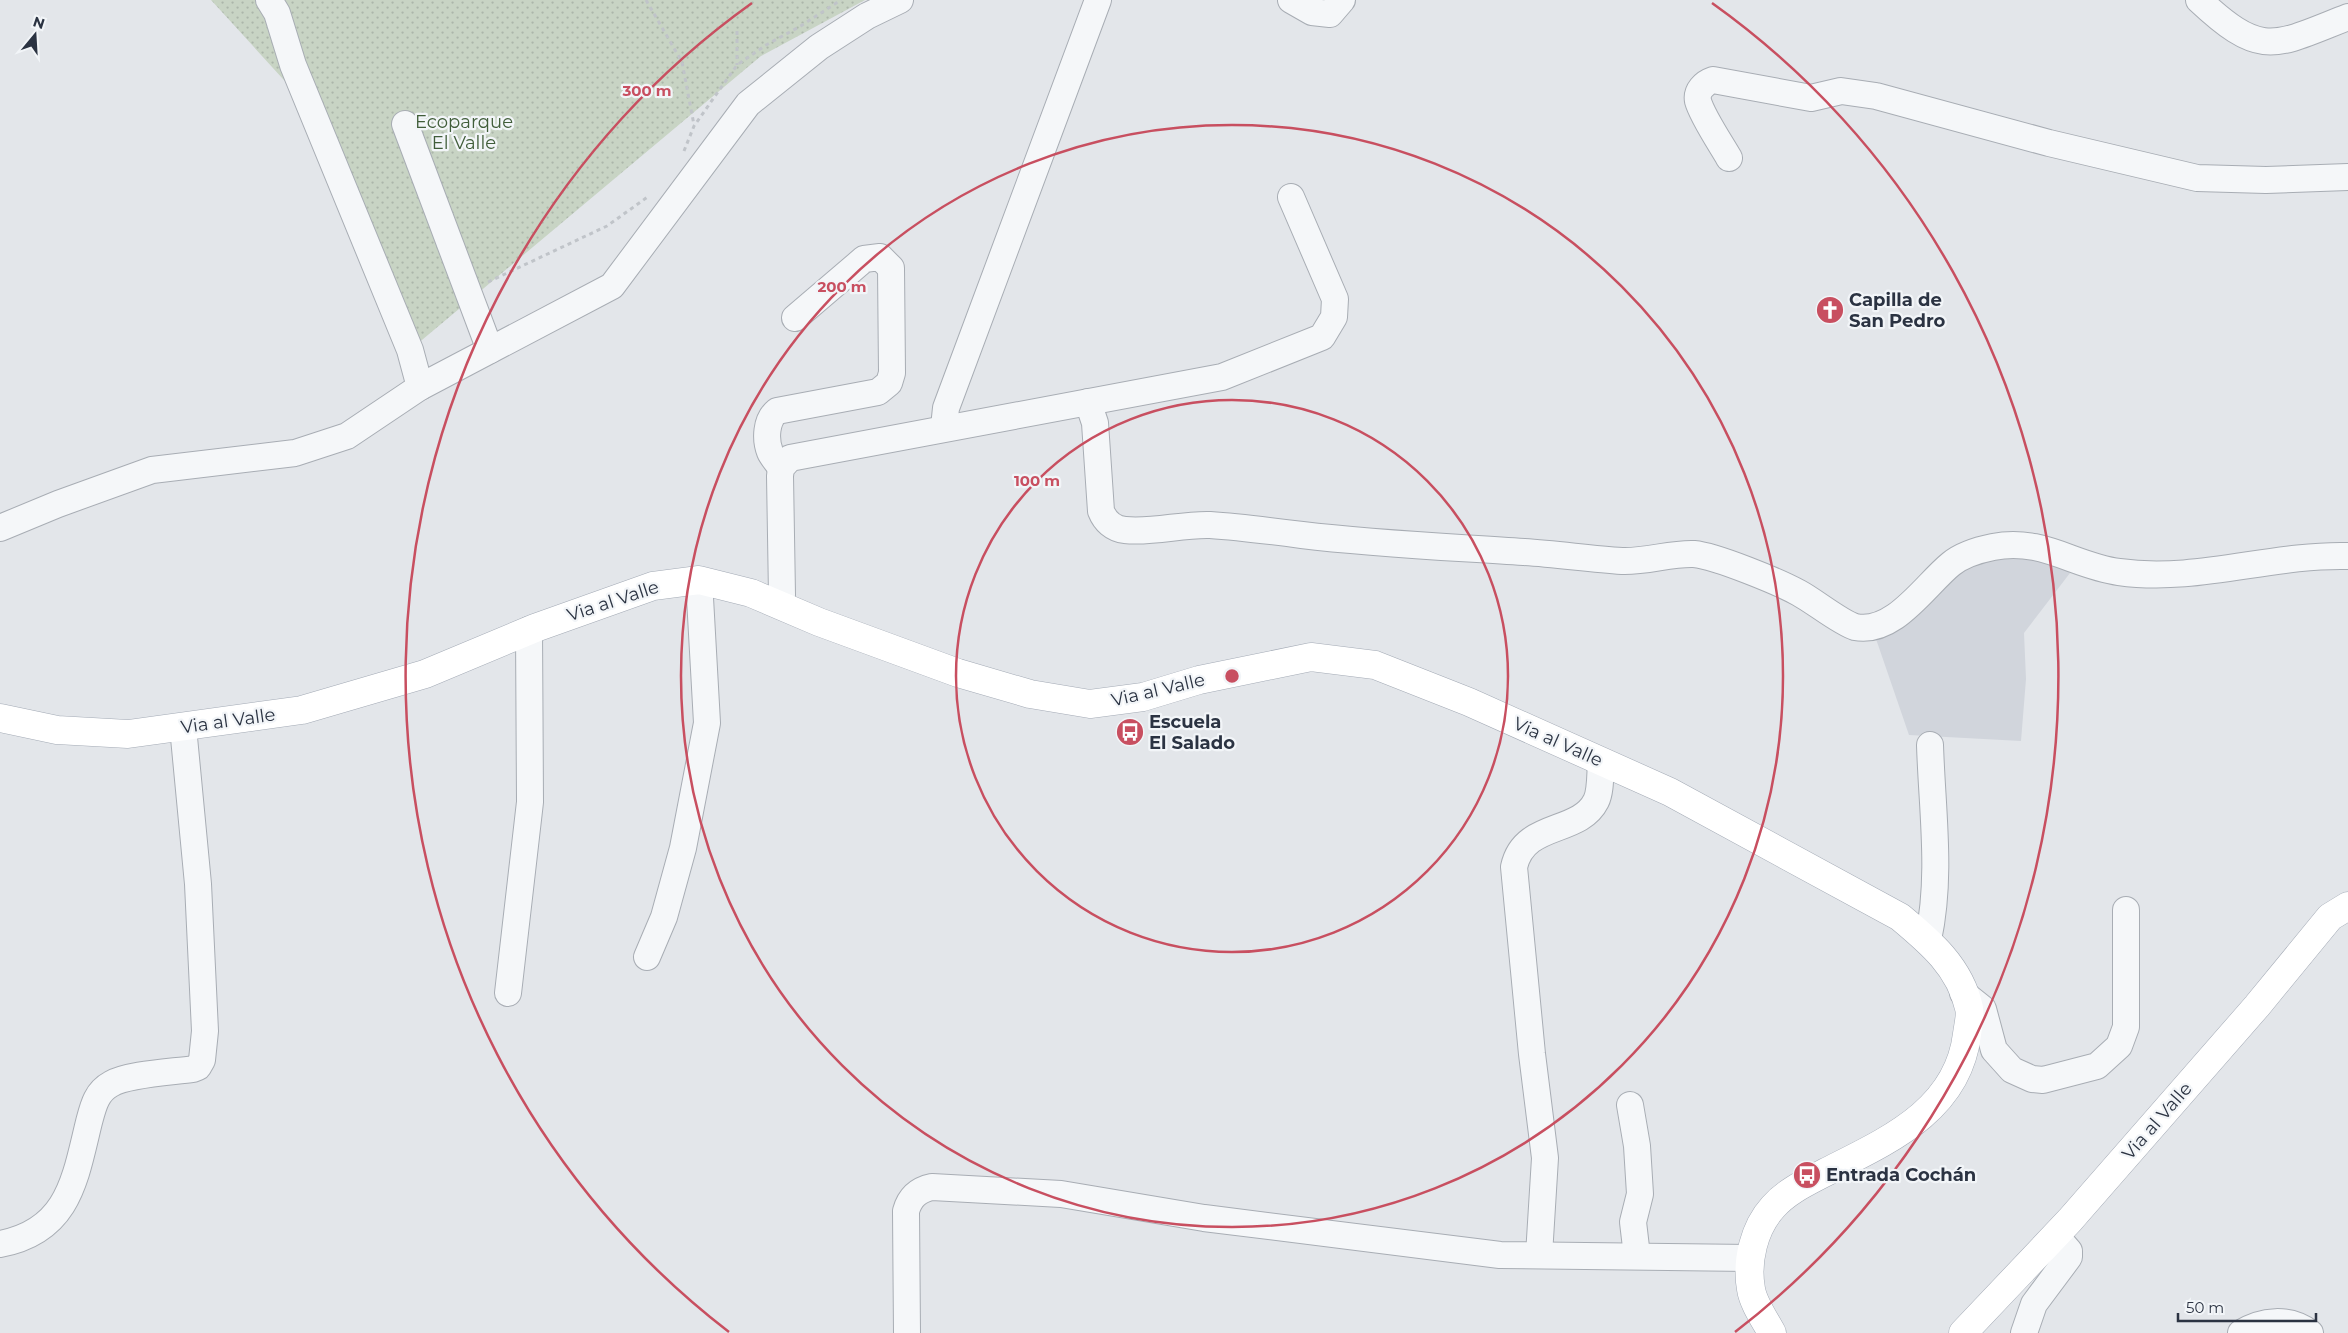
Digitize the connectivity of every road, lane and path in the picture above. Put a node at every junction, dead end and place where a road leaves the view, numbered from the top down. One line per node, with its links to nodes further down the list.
1 (646, 0): 13 (path)
2 (841, 0): 11 (path)
3 (900, 0): 21 (street)
4 (1098, 0): 24 (street)
5 (1291, 0): 6 (street)
6 (1342, 0)
7 (2199, 0): 9 (street)
8 (275, 4): 22 (street)
9 (2348, 17)
10 (737, 31): 11 (path)
11 (737, 65): 13 (path)
12 (405, 124): 19 (street)
13 (694, 126): 15 (path)
14 (1729, 158): 16 (street)
15 (680, 160)
16 (2348, 177)
17 (654, 193): 19 (path)
18 (1291, 197): 23 (street)
19 (468, 291): 21 (street)
20 (794, 318): 25 (street)
21 (490, 350): 22 (street)
22 (420, 388): 26 (street)
23 (1088, 402): 24 (street); 27 (street)
24 (944, 427): 25 (street)
25 (781, 468): 29 (street)
26 (0, 528)
27 (2348, 556)
28 (699, 580): 29 (main road, Via al Valle); 30 (main road, Via al Valle); 38 (street)
29 (778, 604): 34 (main road, Via al Valle)
30 (529, 630): 32 (main road, Via al Valle); 39 (street)
31 (0, 718): 32 (main road, Via al Valle)
32 (183, 727): 43 (street)
33 (1930, 745): 37 (street)
34 (1601, 762): 37 (main road, Via al Valle); 44 (street)
35 (2348, 906): 42 (main road, Via al Valle)
36 (2126, 910): 40 (street)
37 (1928, 940): 40 (main road, Via al Valle)
38 (647, 958)
39 (508, 993)
40 (1964, 993): 46 (main road, Via al Valle)
41 (1630, 1105): 45 (street)
42 (2056, 1236): 50 (main road, Via al Valle); 51 (street)
43 (0, 1244)
44 (1539, 1255): 45 (street); 48 (street)
45 (1637, 1256): 46 (street)
46 (1750, 1258): 49 (main road, Via al Valle)
47 (2310, 1332): 52 (street)
48 (907, 1333)
49 (1772, 1333)
50 (1963, 1333)
51 (2024, 1333)
52 (2241, 1333)

